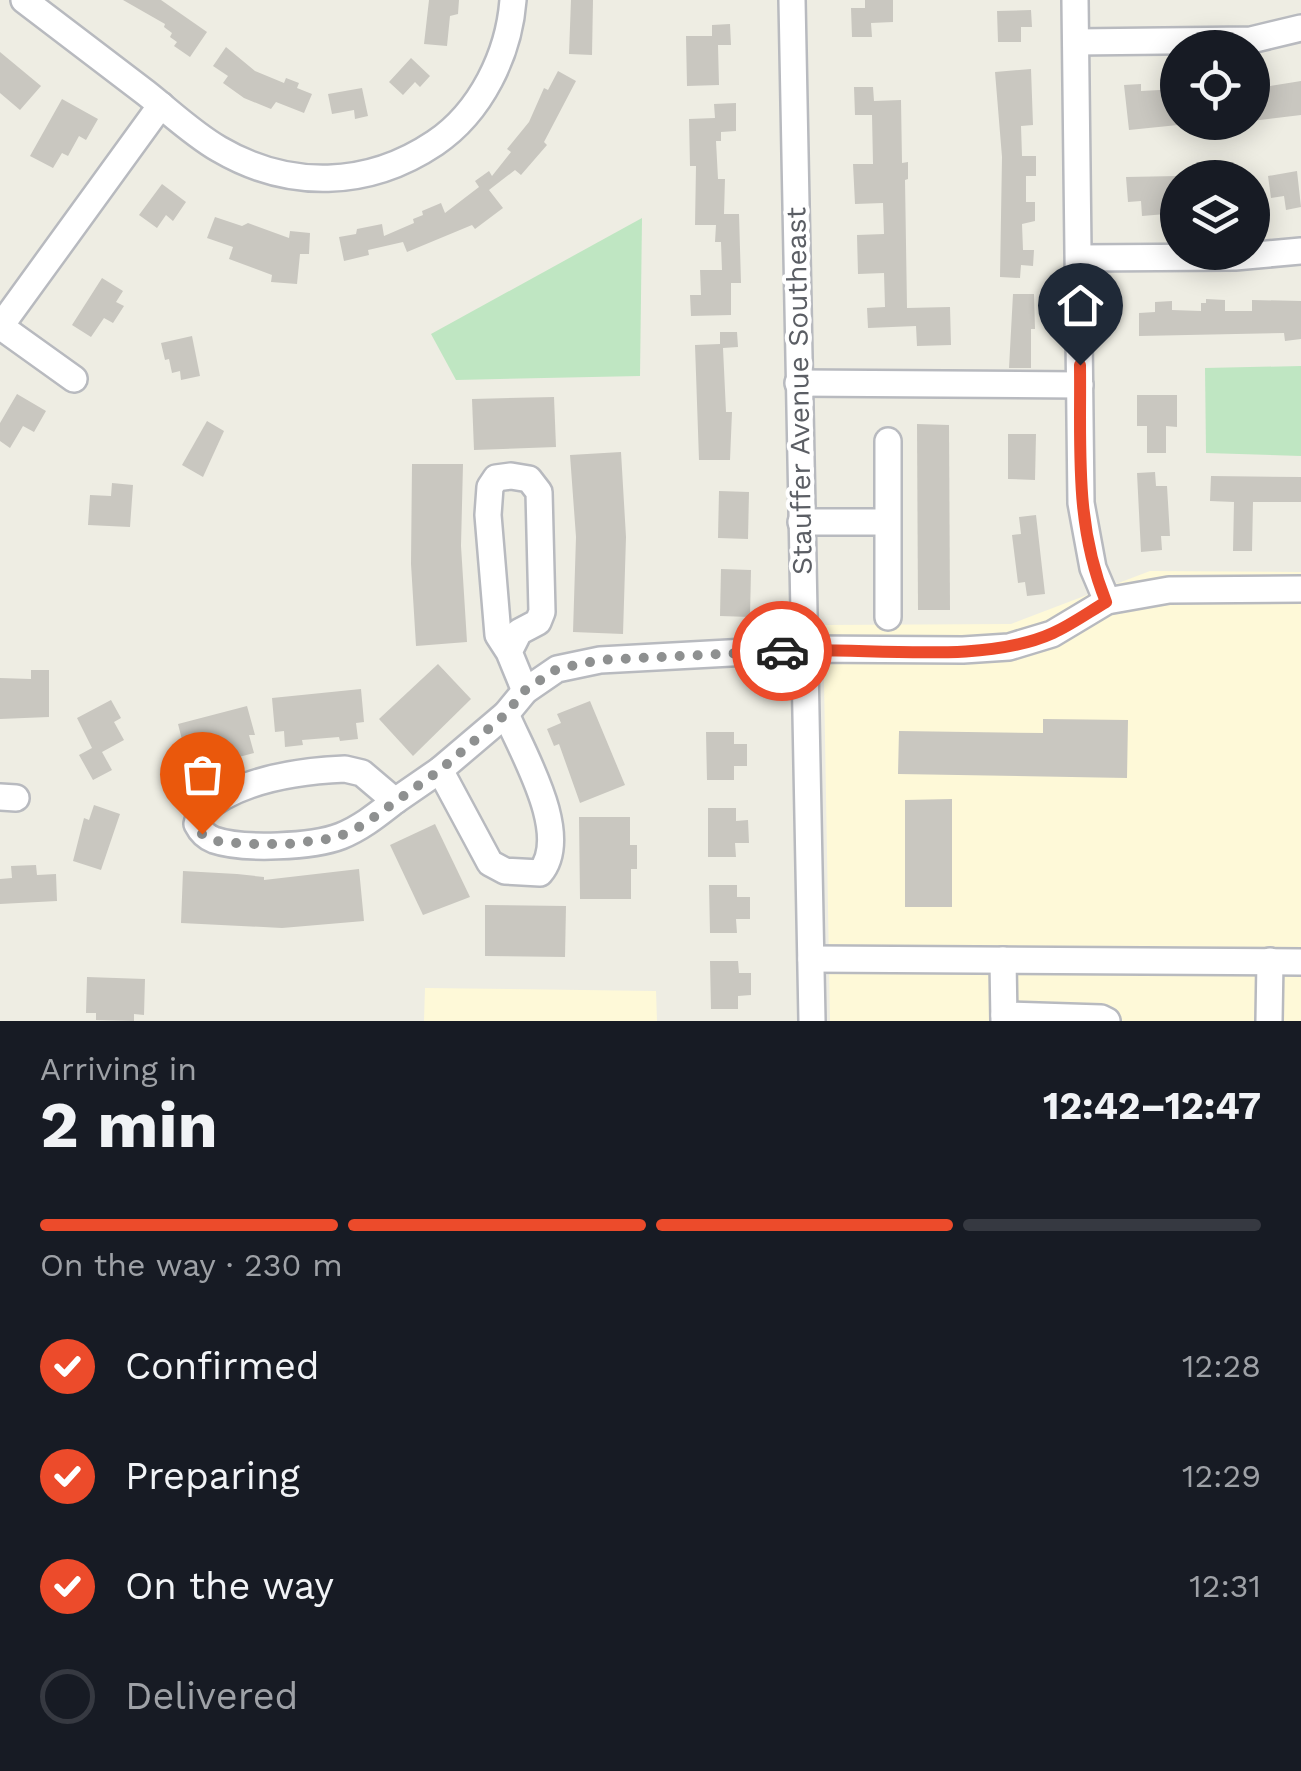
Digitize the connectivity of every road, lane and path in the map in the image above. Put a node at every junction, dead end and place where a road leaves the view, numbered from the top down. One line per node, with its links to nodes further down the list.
1 (24, 0): 7 (street)
2 (512, 0): 7 (street)
3 (792, 0): 12 (street, Stauffer Avenue Southeast)
4 (1075, 0): 6 (street)
5 (1301, 28): 6 (street)
6 (1076, 42): 9 (street)
7 (161, 105): 10 (street)
8 (1301, 251): 9 (street)
9 (1080, 258): 13 (street)
10 (0, 327): 11 (street)
11 (74, 379)
12 (798, 383): 13 (street); 15 (street, Stauffer Avenue Southeast)
13 (1080, 385): 18 (street)
14 (888, 440): 16 (street)
15 (801, 522): 16 (street); 20 (street, Stauffer Avenue Southeast)
16 (888, 522): 19 (street)
17 (1301, 589): 18 (street)
18 (1106, 602): 20 (street)
19 (888, 617)
20 (803, 650): 22 (street); 26 (street, Stauffer Avenue Southeast)
21 (509, 652): 21 (street); 22 (street)
22 (524, 691): 23 (street)
23 (506, 714): 24 (street); 24 (street)
24 (440, 770): 25 (street)
25 (395, 801): 25 (street)
26 (811, 959): 27 (street); 31 (street, Stauffer Avenue Southeast)
27 (1003, 960): 28 (street); 30 (street)
28 (1270, 962): 29 (street); 33 (street)
29 (1301, 962)
30 (1004, 1018): 32 (street)
31 (812, 1021)
32 (1107, 1021)
33 (1269, 1021)

